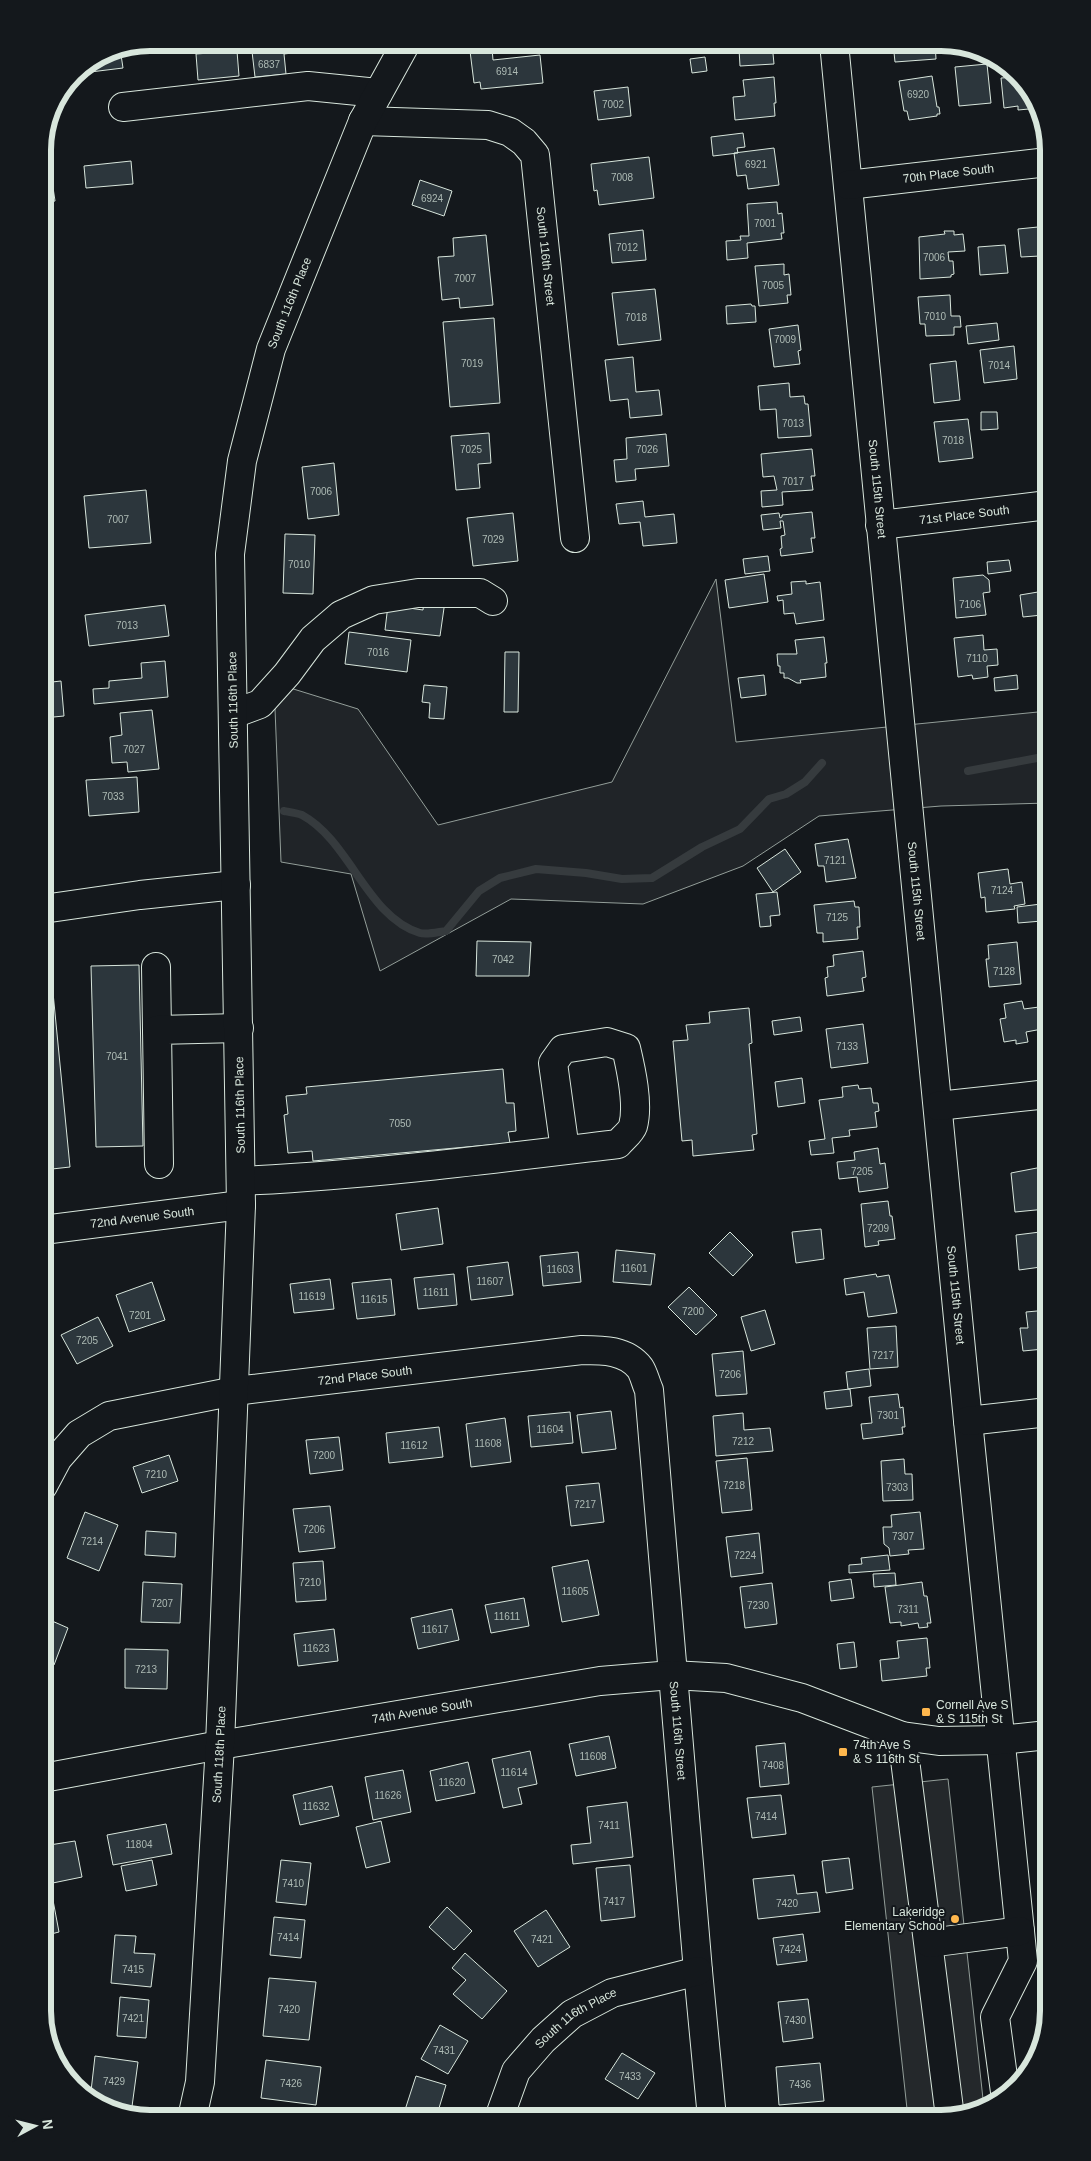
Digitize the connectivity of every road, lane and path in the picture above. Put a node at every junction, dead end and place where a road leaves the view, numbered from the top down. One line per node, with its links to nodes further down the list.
1 (402, 51): 3 (street, South 116th Place)
2 (835, 51): 7 (street, South 115th Street)
3 (378, 93): 4 (street); 5 (street, South 116th Place)
4 (123, 107)
5 (363, 121): 10 (street, South 116th Street); 12 (street, South 116th Place)
6 (1040, 163): 7 (street, 70th Place South)
7 (848, 185): 9 (street, South 115th Street)
8 (1040, 506): 9 (street, 71st Place South)
9 (880, 524): 19 (street, South 115th Street)
10 (575, 538)
11 (492, 600): 12 (street)
12 (233, 714): 13 (street, South 116th Place)
13 (236, 885): 14 (street); 16 (street, South 116th Place)
14 (51, 908)
15 (156, 967): 17 (street)
16 (239, 1028): 17 (street); 22 (street, South 116th Place)
17 (157, 1030): 21 (street)
18 (1040, 1095): 19 (street)
19 (938, 1106): 27 (street, South 115th Street)
20 (565, 1150): 22 (street, 72nd Avenue South)
21 (160, 1164)
22 (241, 1193): 23 (street, 72nd Avenue South); 25 (street, South 116th Place)
23 (51, 1229)
24 (620, 1353): 25 (street, 72nd Place South); 29 (street, South 116th Street)
25 (235, 1390): 28 (street, 72nd Place South); 33 (street, South 118th Place)
26 (1040, 1413): 27 (street)
27 (968, 1421): 32 (street, South 115th Street)
28 (51, 1470)
29 (672, 1675): 30 (street, 74th Avenue South); 33 (street, 74th Avenue South); 37 (street, South 116th Street)
30 (902, 1736): 32 (street, 74th Avenue South); 36 (street)
31 (1040, 1736): 32 (street, 74th Avenue South)
32 (1000, 1740): 35 (street, South 115th Street)
33 (220, 1745): 34 (street, 74th Avenue South); 39 (street, South 118th Place)
34 (51, 1776)
35 (1020, 1930): 36 (street); 38 (street, South 115th Street)
36 (929, 1943): 42 (street)
37 (698, 1971): 40 (street, South 116th Place); 41 (street, South 116th Street)
38 (1004, 2086)
39 (194, 2110)
40 (502, 2110)
41 (711, 2110)
42 (949, 2110)

